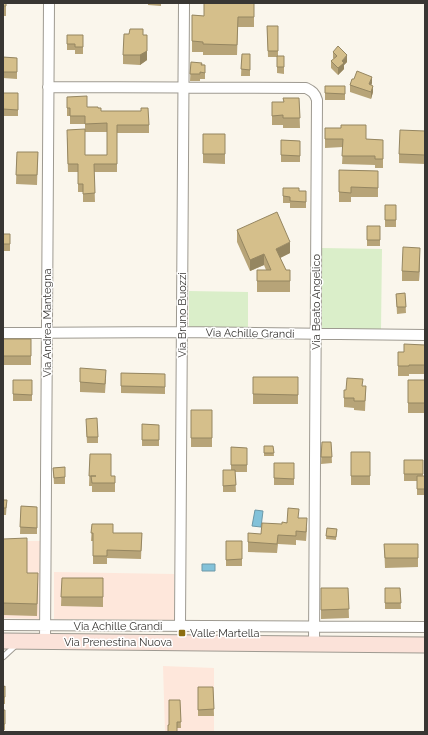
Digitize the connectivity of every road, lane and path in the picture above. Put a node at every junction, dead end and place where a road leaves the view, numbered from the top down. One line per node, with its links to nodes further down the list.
1 (49, 3): 3 (street, Via Andrea Mantegna)
2 (184, 3): 4 (street, Via Bruno Buozzi)
3 (48, 87): 4 (street); 7 (street, Via Andrea Mantegna)
4 (184, 87): 5 (street, Via Bruno Buozzi); 8 (street, Via Beato Angelico)
5 (182, 332): 7 (street, Via Achille Grandi); 8 (street, Via Achille Grandi); 12 (street, Via Bruno Buozzi)
6 (3, 333): 7 (street, Via Achille Grandi)
7 (48, 333): 11 (street, Via Andrea Mantegna)
8 (316, 334): 9 (street, Via Achille Grandi); 13 (street, Via Beato Angelico)
9 (425, 335)
10 (3, 625): 11 (street, Via Achille Grandi)
11 (45, 626): 12 (street, Via Achille Grandi); 17 (street, Via Andrea Mantegna)
12 (180, 626): 13 (street, Via Achille Grandi)
13 (314, 627): 14 (street, Via Achille Grandi); 18 (street, Via Beato Angelico)
14 (425, 627)
15 (3, 641): 16 (main road, Via Prenestina Nuova)
16 (20, 642): 17 (main road, Via Prenestina Nuova); 20 (lane)
17 (45, 642): 18 (main road, Via Prenestina Nuova)
18 (314, 644): 19 (main road, Via Prenestina Nuova)
19 (425, 644)
20 (3, 656)

